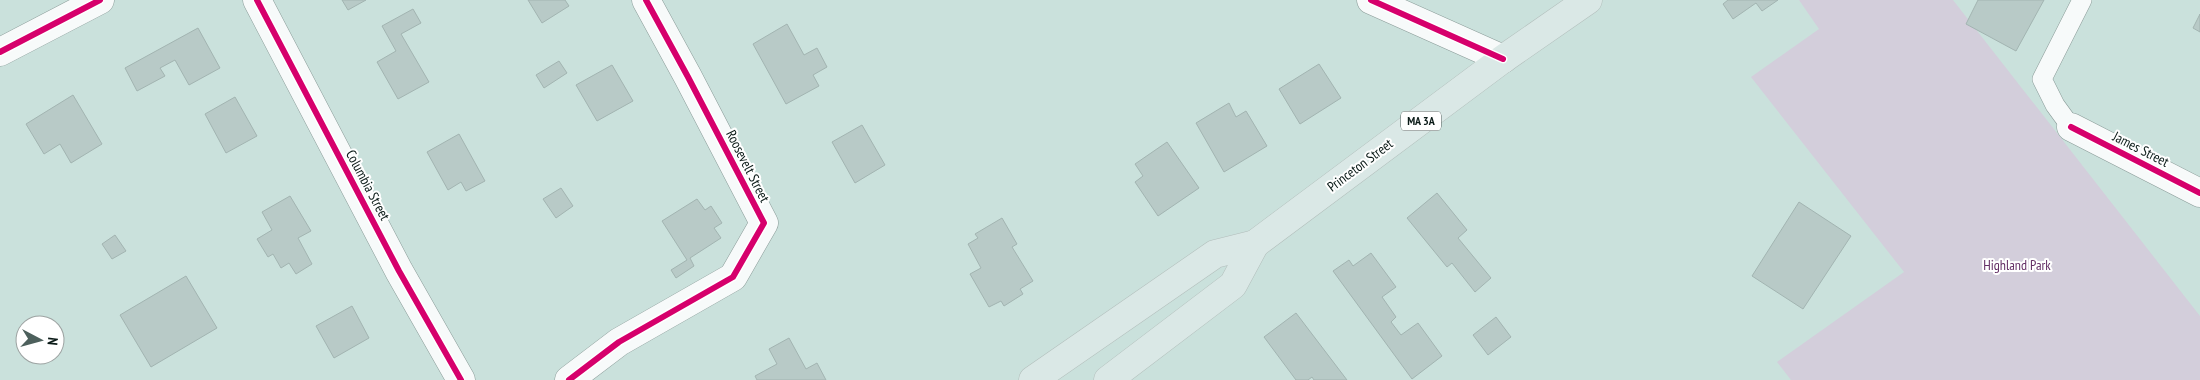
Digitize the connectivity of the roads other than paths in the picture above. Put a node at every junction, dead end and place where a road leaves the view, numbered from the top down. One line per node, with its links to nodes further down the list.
1 (100, 0): 7 (street)
2 (257, 0): 12 (street, Columbia Street)
3 (646, 0): 13 (street, Roosevelt Street)
4 (1371, 0): 8 (street)
5 (1588, 0): 8 (main road, Princeton Street / MA 3A)
6 (2082, 0): 9 (lane)
7 (0, 52)
8 (1503, 59): 11 (main road, Princeton Street / MA 3A)
9 (2071, 127): 10 (street, James Street)
10 (2200, 193)
11 (1255, 244): 14 (main road, Princeton Street / MA 3A); 15 (main road, Princeton Street / MA 3A)
12 (461, 380)
13 (569, 380)
14 (1033, 380)
15 (1108, 380)

